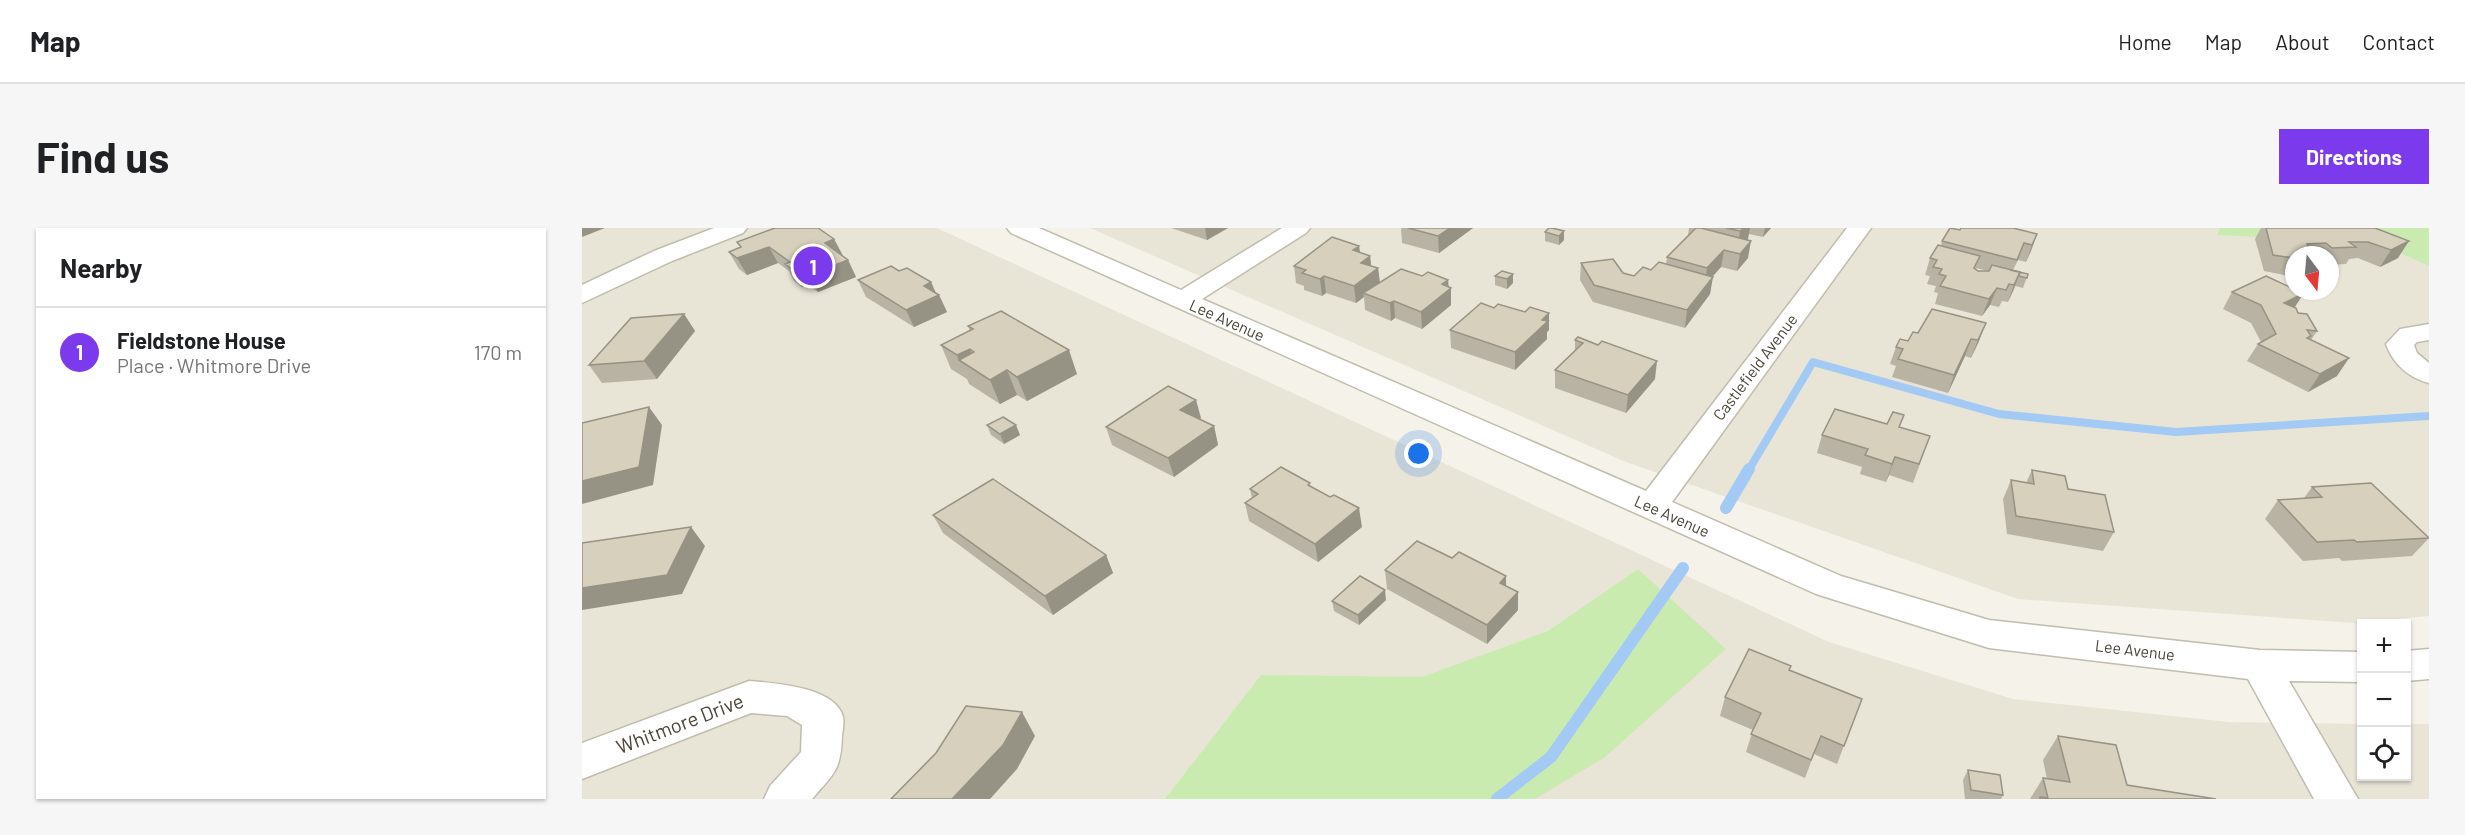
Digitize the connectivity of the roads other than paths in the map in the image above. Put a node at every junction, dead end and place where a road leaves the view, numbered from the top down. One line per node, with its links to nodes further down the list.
1 (735, 228): 5 (street)
2 (1019, 228): 6 (street, Lee Avenue)
3 (1298, 228): 6 (street)
4 (1859, 228): 9 (street, Castlefield Avenue)
5 (582, 295)
6 (1183, 300): 9 (street, Lee Avenue)
7 (2429, 333): 8 (street)
8 (2429, 375)
9 (1651, 507): 11 (street, Lee Avenue)
10 (2429, 664): 12 (street)
11 (2260, 665): 13 (street, Lee Avenue); 16 (street)
12 (2411, 666)
13 (2357, 668)
14 (582, 761): 15 (street, Whitmore Drive)
15 (785, 799)
16 (2337, 799)

